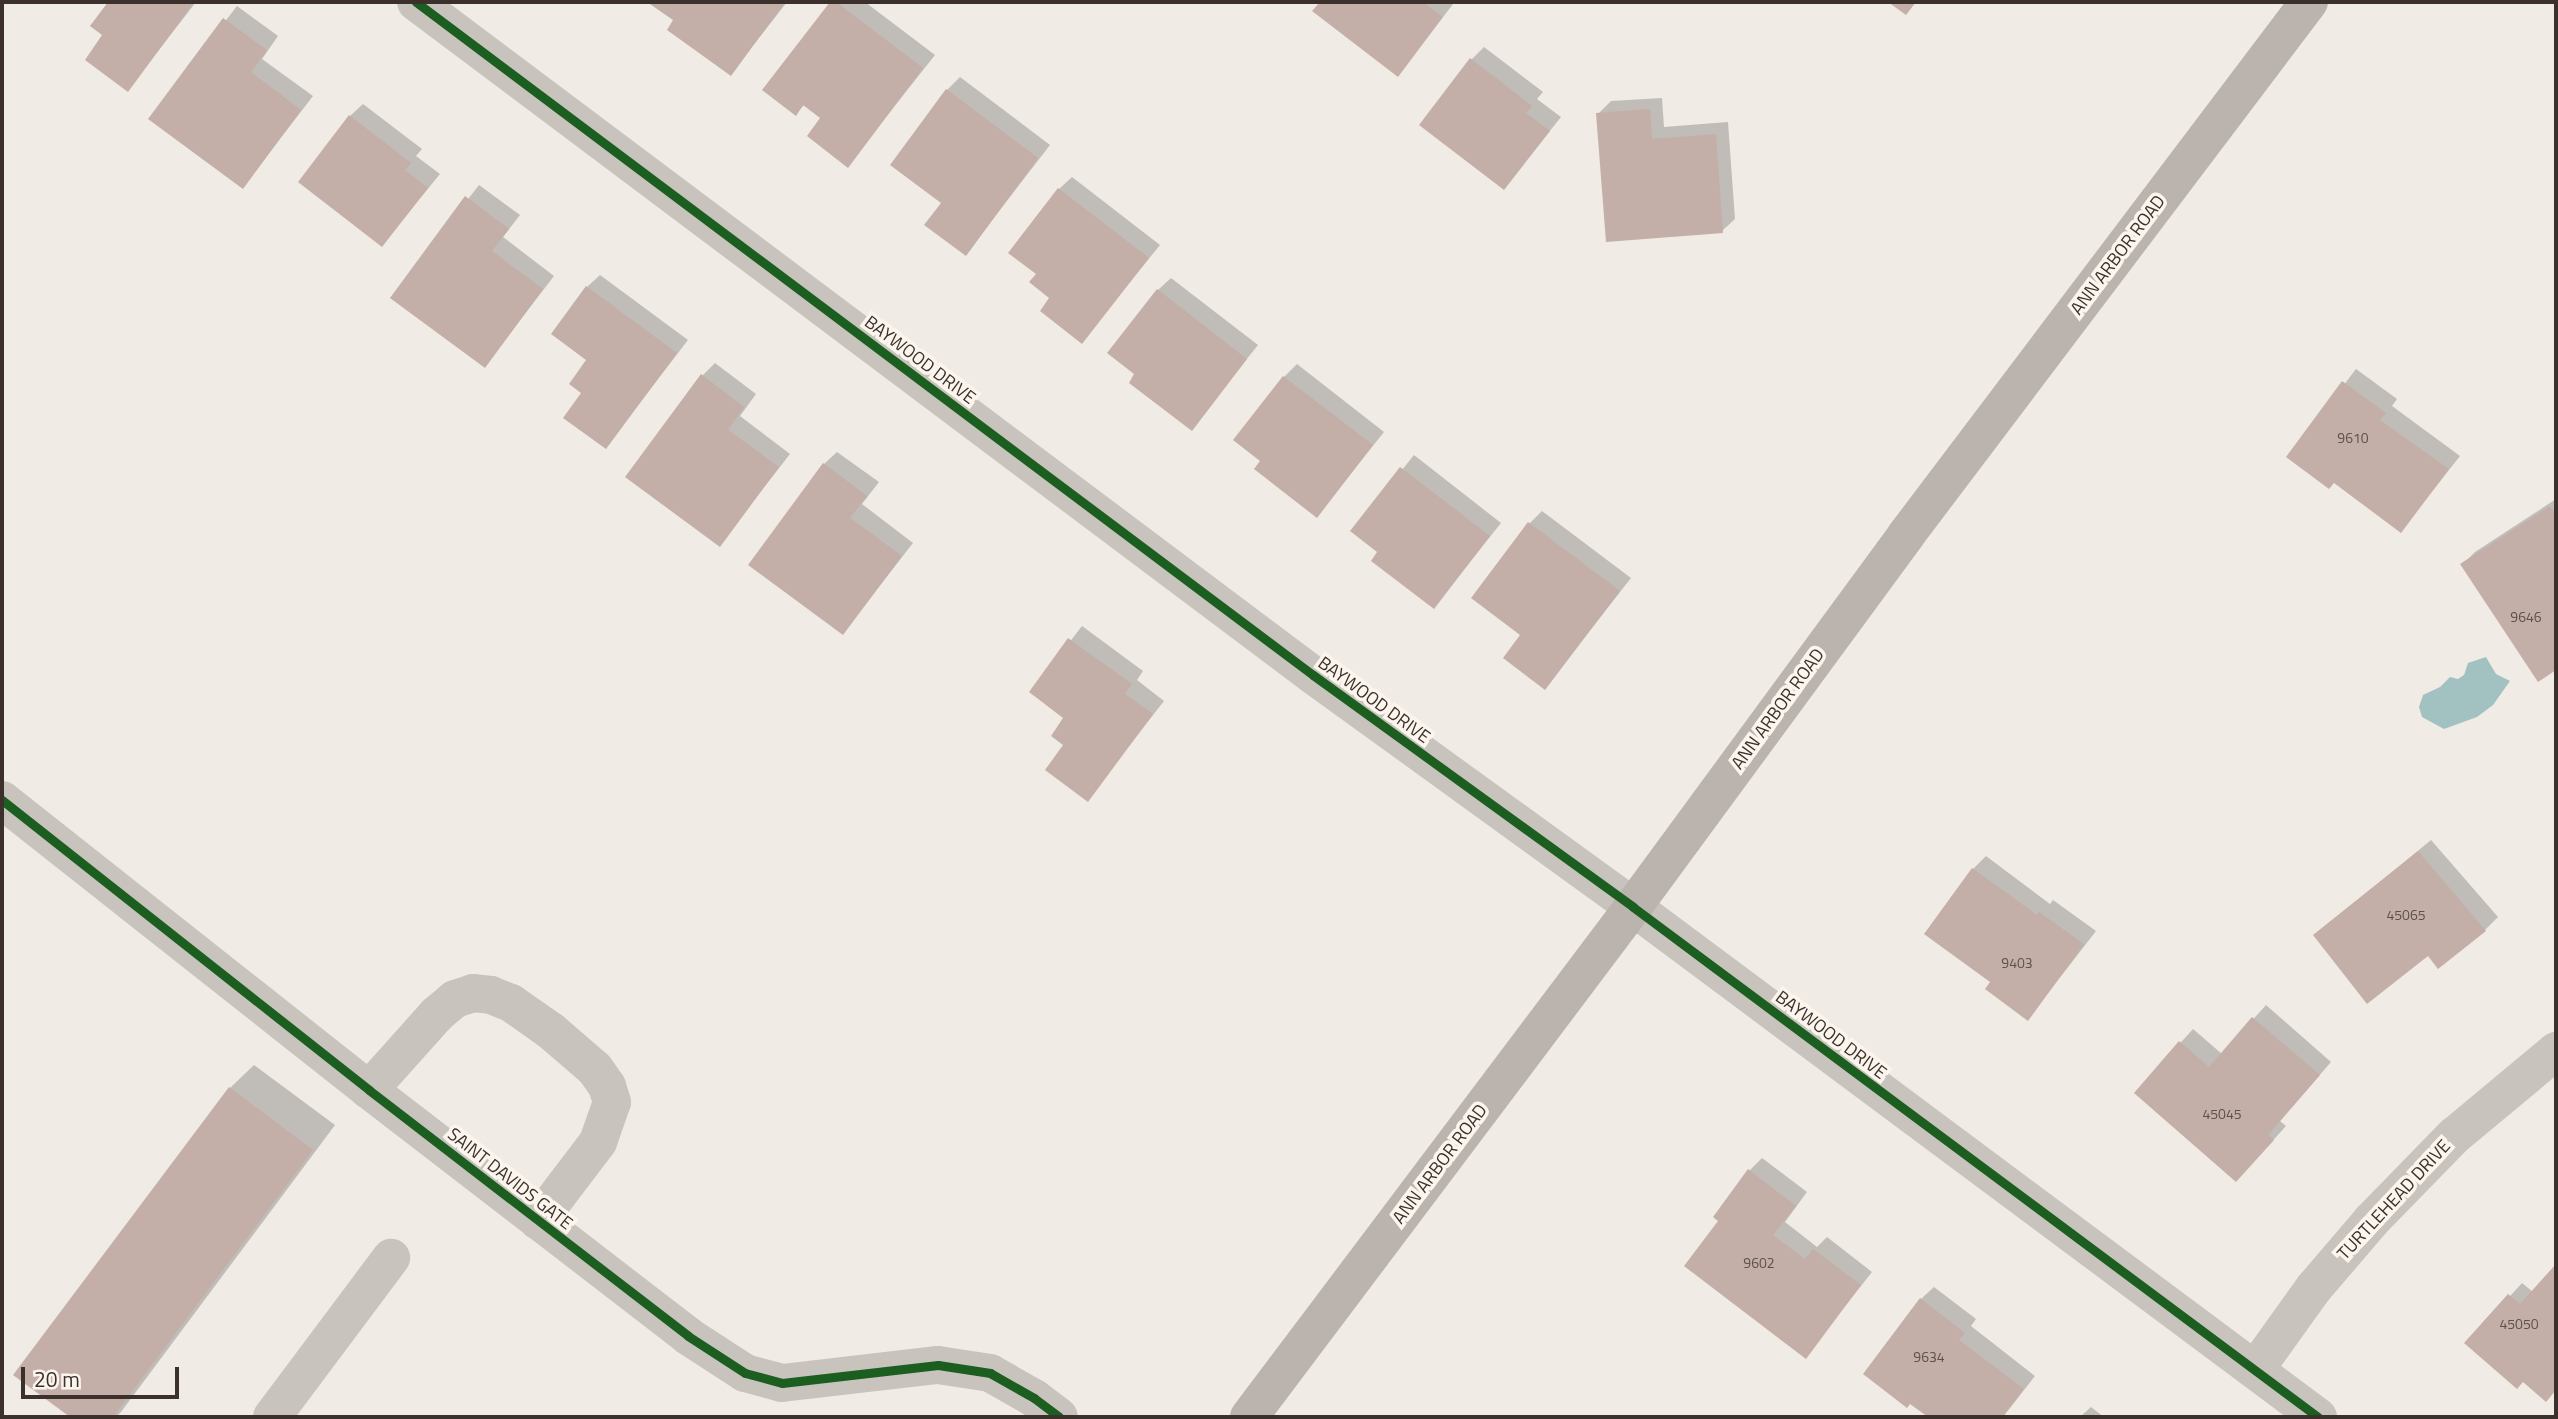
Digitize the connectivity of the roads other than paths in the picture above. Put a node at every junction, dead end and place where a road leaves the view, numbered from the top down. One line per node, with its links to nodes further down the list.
1 (416, 2): 4 (street, BAYWOOD DRIVE)
2 (2309, 2): 4 (main road, ANN ARBOR ROAD)
3 (2, 800): 6 (street, SAINT DAVIDS GATE)
4 (1633, 907): 9 (street, BAYWOOD DRIVE); 12 (main road, ANN ARBOR ROAD)
5 (2556, 1051): 9 (street, TURTLEHEAD DRIVE)
6 (369, 1090): 7 (street, SAINT DAVIDS GATE); 7 (street, SAINT DAVIDS GATE)
7 (538, 1221): 11 (street, SAINT DAVIDS GATE)
8 (391, 1258): 10 (street)
9 (2255, 1370): 13 (street, BAYWOOD DRIVE)
10 (272, 1417)
11 (1059, 1417)
12 (1249, 1417)
13 (2318, 1417)

